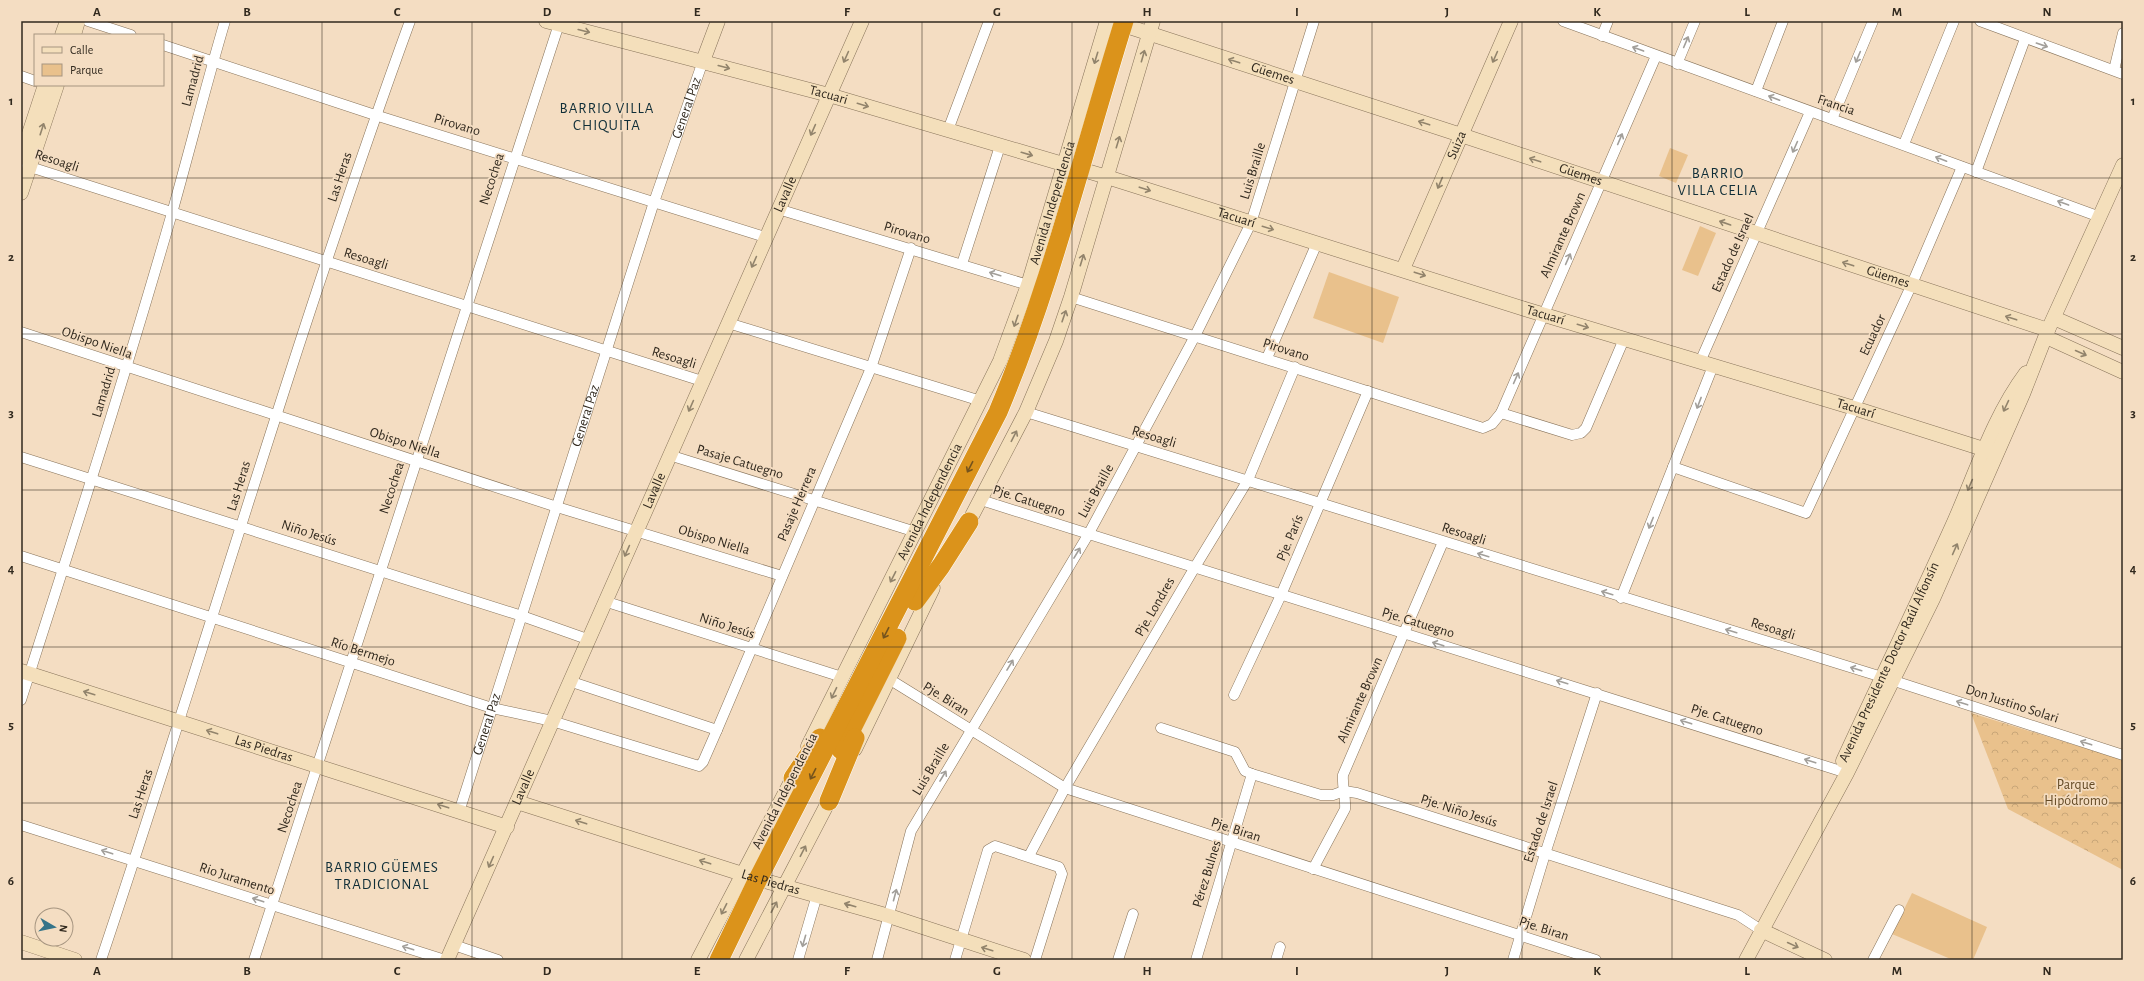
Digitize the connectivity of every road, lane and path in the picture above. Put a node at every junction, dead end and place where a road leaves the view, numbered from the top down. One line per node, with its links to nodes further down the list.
1 (66, 21): 21 (street)
2 (78, 21): 22 (street)
3 (88, 21): 23 (street)
4 (225, 21): 29 (street, Lamadrid)
5 (410, 21): 39 (street, Las Heras)
6 (718, 21): 28 (street, General Paz)
7 (862, 21): 37 (street, Lavalle, one-way to 37)
8 (989, 21): 41 (street)
9 (1314, 21): 33 (street, Luis Braille)
10 (1511, 21): 42 (street, Suiza, one-way to 42)
11 (1563, 21): 24 (street, Francia)
12 (1608, 21): 24 (street)
13 (1695, 21): 30 (street, one-way to 13)
14 (1784, 21): 36 (street)
15 (1873, 21): 40 (street, one-way to 40)
16 (1954, 21): 43 (street)
17 (1980, 21): 25 (street)
18 (555, 22): 28 (street, Tacuari, one-way to 28); 45 (street, Necochea)
19 (1130, 24): 33 (street, Güemes, one-way to 19); 49 (highway, Avenida Independencia); 51 (street, Avenida Independencia, one-way to 19)
20 (2123, 33): 31 (street)
21 (62, 34)
22 (74, 34)
23 (128, 34)
24 (1602, 36): 27 (street, Francia, one-way to 24)
25 (2025, 39): 31 (street, one-way to 31); 50 (street)
26 (164, 45): 29 (street, Pirovano)
27 (1656, 56): 30 (street, Francia); 52 (street, Almirante Brown, one-way to 27)
28 (703, 61): 37 (street, Tacuari, one-way to 37); 54 (street, General Paz)
29 (213, 62): 39 (street, Pirovano); 56 (street, Lamadrid)
30 (1678, 64): 36 (street, Francia)
31 (2118, 72)
32 (21, 76): 34 (street)
33 (1294, 80): 42 (street, Güemes, one-way to 33); 58 (street, Luis Braille)
34 (34, 81)
35 (52, 86): 46 (street)
36 (1756, 91): 38 (street, Francia, one-way to 36)
37 (829, 95): 41 (street, Tacuari, one-way to 41); 55 (street, Lavalle, one-way to 55)
38 (1810, 112): 40 (street, Francia); 59 (street, Estado de Israel, one-way to 59)
39 (375, 115): 45 (street, Pirovano); 63 (street, Las Heras)
40 (1832, 118): 43 (street, Francia)
41 (948, 130): 44 (street, Tacuari)
42 (1461, 135): 52 (street, Güemes, one-way to 42); 65 (street, Suiza, one-way to 65)
43 (1904, 144): 48 (street, Francia, one-way to 43)
44 (1000, 146): 49 (street, Tacuari, one-way to 49); 64 (street)
45 (514, 157): 54 (street, Pirovano); 69 (street, Necochea)
46 (24, 163): 53 (street); 56 (street, Resoagli)
47 (2123, 164): 57 (street, Avenida Presidente Doctor Raúl Alfonsín)
48 (1962, 167): 50 (street, Francia); 66 (street, Ecuador)
49 (1077, 168): 51 (street, Tacuari); 67 (street, Avenida Independencia); 117 (highway, Avenida Independencia); 126 (highway, Avenida Independencia, one-way to 126)
50 (1976, 172): 57 (street, Francia, one-way to 50)
51 (1108, 177): 58 (street, Tacuarí, one-way to 58); 68 (street, Avenida Independencia, one-way to 51)
52 (1602, 182): 59 (street, Güemes, one-way to 52); 70 (street, Almirante Brown, one-way to 52)
53 (21, 193)
54 (654, 202): 60 (street, Pirovano); 77 (street, General Paz)
55 (778, 209): 60 (street, Lavalle); 62 (street, Pirovano)
56 (172, 214): 63 (street, Resoagli); 81 (street, Lamadrid)
57 (2100, 216): 72 (street, Avenida Presidente Doctor Raúl Alfonsín)
58 (1251, 223): 61 (street, Tacuarí, one-way to 61); 74 (street, Luis Braille)
59 (1756, 234): 66 (street, Güemes, one-way to 59); 79 (street, Estado de Israel)
60 (765, 237): 71 (street, Lavalle, one-way to 71)
61 (1318, 243): 65 (street, Tacuarí); 78 (street)
62 (911, 248): 64 (street, Pirovano); 82 (street, Pasaje Herrera)
63 (327, 262): 69 (street, Resoagli); 90 (street, Las Heras)
64 (962, 264): 67 (street, Pirovano, one-way to 64)
65 (1403, 269): 70 (street, Tacuarí, one-way to 70)
66 (1912, 284): 72 (street, Güemes, one-way to 66); 87 (street, Ecuador)
67 (1028, 285): 86 (street, Avenida Independencia, one-way to 86)
68 (1071, 298): 74 (street, Pirovano); 88 (street, Avenida Independencia, one-way to 68)
69 (466, 306): 77 (street, Resoagli); 96 (street, Necochea)
70 (1544, 315): 75 (street, Tacuarí, one-way to 75); 89 (street, Almirante Brown, one-way to 70)
71 (728, 323): 82 (street); 84 (street, Lavalle)
72 (2049, 328): 76 (street); 83 (street, one-way to 83); 93 (street, Avenida Presidente Doctor Raúl Alfonsín)
73 (21, 332): 81 (street, Obispo Niella)
74 (1195, 336): 78 (street, Pirovano); 92 (street, Luis Braille)
75 (1624, 339): 79 (street, Tacuarí); 89 (street)
76 (2123, 348)
77 (606, 352): 84 (street, Resoagli); 103 (street, General Paz)
78 (1267, 358): 80 (street, Pirovano)
79 (1707, 364): 87 (street, Tacuarí); 97 (street, Estado de Israel, one-way to 97)
80 (1295, 367): 85 (street, Pirovano); 99 (street, Pje. Londres)
81 (126, 368): 90 (street, Obispo Niella); 98 (street, Lamadrid)
82 (871, 368): 86 (street); 100 (street, Pasaje Herrera)
83 (2123, 372)
84 (702, 381): 94 (street, Lavalle, one-way to 94)
85 (1368, 391): 91 (street, Pirovano); 102 (street, Pje. París)
86 (981, 401): 107 (street, Avenida Independencia)
87 (1854, 408): 93 (street, Tacuarí); 97 (street, Ecuador)
88 (1026, 412): 92 (street, Resoagli); 101 (street, Avenida Independencia, one-way to 88)
89 (1500, 413): 91 (street, Almirante Brown)
90 (276, 416): 96 (street, Obispo Niella); 105 (street, Las Heras)
91 (1492, 424)
92 (1136, 447): 99 (street, Resoagli); 108 (street, Luis Braille)
93 (1990, 451): 128 (street, Avenida Presidente Doctor Raúl Alfonsín)
94 (669, 455): 100 (street, Pasaje Catuegno); 106 (street, Lavalle)
95 (21, 457): 98 (street, Niño Jesús)
96 (415, 461): 103 (street, Obispo Niella); 113 (street, Necochea)
97 (1673, 467): 116 (street, Estado de Israel, one-way to 116)
98 (92, 480): 105 (street, Niño Jesús); 112 (street, Lamadrid)
99 (1248, 480): 102 (street, Resoagli); 111 (street, Pje. Londres)
100 (814, 499): 107 (street, Pasaje Catuegno); 114 (street, Pasaje Herrera)
101 (981, 500): 104 (street, Avenida Independencia); 108 (street, Pje. Catuegno)
102 (1321, 502): 109 (street, Resoagli); 115 (street, Pje. París)
103 (557, 507): 106 (street, Obispo Niella); 119 (street, General Paz)
104 (969, 522): 117 (highway); 126 (street, Avenida Independencia)
105 (242, 526): 113 (street, Niño Jesús); 120 (street, Las Heras)
106 (635, 531): 114 (street, Obispo Niella); 118 (street, Lavalle, one-way to 118)
107 (916, 532): 127 (street, Avenida Independencia, one-way to 127)
108 (1088, 535): 111 (street, Pje. Catuegno); 138 (street, Luis Braille, one-way to 108)
109 (1443, 542): 116 (street, Resoagli, one-way to 109); 121 (street, Almirante Brown)
110 (21, 556): 112 (street, Río Bermejo)
111 (1195, 567): 115 (street, Pje. Catuegno); 145 (street, Pje. Londres)
112 (62, 570): 120 (street, Río Bermejo); 125 (street, Lamadrid)
113 (380, 571): 119 (street, Niño Jesús); 124 (street, Necochea)
114 (782, 576): 123 (street, Pasaje Herrera)
115 (1281, 595): 121 (street, Pje. Catuegno); 131 (street, Pje. París)
116 (1621, 598): 128 (street, Resoagli, one-way to 116)
117 (915, 601): 126 (highway, Avenida Independencia)
118 (604, 602): 122 (street, Lavalle); 123 (street, Niño Jesús)
119 (522, 616): 122 (street, Niño Jesús); 133 (street, General Paz)
120 (212, 618): 124 (street, Río Bermejo); 134 (street, Las Heras)
121 (1404, 634): 130 (street, Pje. Catuegno, one-way to 121); 146 (street, Almirante Brown)
122 (587, 639): 129 (street, Lavalle)
123 (752, 649): 127 (street, Niño Jesús); 137 (street, Pasaje Herrera)
124 (350, 663): 133 (street, Río Bermejo); 141 (street, Necochea)
125 (25, 673): 132 (street, Lamadrid); 134 (street, Las Piedras, one-way to 125)
126 (879, 673): 138 (street, Pje. Biran); 144 (highway); 147 (highway); 157 (highway, Avenida Independencia)
127 (842, 677): 144 (street, Avenida Independencia, one-way to 144)
128 (1888, 679): 139 (street, Don Justino Solari, one-way to 128); 142 (street, Avenida Presidente Doctor Raúl Alfonsín)
129 (569, 681): 135 (street, Lavalle); 137 (street)
130 (1597, 693): 142 (street, Pje. Catuegno, one-way to 130); 153 (street, Estado de Israel)
131 (1234, 695)
132 (21, 700)
133 (492, 708): 135 (street, Río Bermejo); 149 (street, General Paz)
134 (179, 721): 141 (street, Las Piedras, one-way to 134); 155 (street, Las Heras)
135 (552, 721): 140 (street, Río Bermejo); 148 (street, Lavalle)
136 (1161, 728): 143 (street)
137 (717, 730): 140 (street, Pasaje Herrera)
138 (971, 731): 145 (street, Pje. Biran); 162 (street, Luis Braille, one-way to 138)
139 (2123, 755)
140 (699, 766)
141 (318, 767): 149 (street, Las Piedras, one-way to 141); 159 (street, Necochea)
142 (1843, 771): 163 (street, Avenida Presidente Doctor Raúl Alfonsín)
143 (1252, 774): 146 (street, Pje. Niño Jesús); 152 (street, Pérez Bulnes)
144 (793, 778): 157 (street, Avenida Independencia)
145 (1065, 788): 152 (street, Pje. Biran); 154 (street, Pje. Londres)
146 (1344, 791): 153 (street, Pje. Niño Jesús); 156 (street, Almirante Brown)
147 (829, 801): 157 (street, Avenida Independencia, one-way to 147)
148 (517, 802): 151 (street, Lavalle); 157 (street, Las Piedras, one-way to 148)
149 (459, 812): 151 (street, Las Piedras)
150 (21, 825): 155 (street, Rio Juramento, one-way to 150)
151 (506, 827): 167 (street, Lavalle, one-way to 167)
152 (1232, 843): 156 (street, Pje. Biran); 184 (street, Pérez Bulnes)
153 (1545, 854): 163 (street, Pje. Niño Jesús); 164 (street, Estado de Israel)
154 (1029, 856): 165 (street); 182 (street)
155 (134, 861): 159 (street, Rio Juramento, one-way to 155); 170 (street, Las Heras)
156 (1313, 869): 164 (street, Pje. Biran)
157 (764, 881): 158 (street, Las Piedras); 174 (street, Avenida Independencia, one-way to 174); 175 (highway, Avenida Independencia); 176 (highway, Avenida Independencia); 177 (street, Avenida Independencia, one-way to 157)
158 (817, 895): 162 (street, Las Piedras, one-way to 158); 178 (street, one-way to 178)
159 (272, 905): 171 (street, Necochea); 172 (street, Rio Juramento, one-way to 159)
160 (1899, 910): 191 (street)
161 (1133, 914): 183 (street)
162 (889, 916): 165 (street, Las Piedras); 179 (street, Luis Braille)
163 (1758, 928): 188 (street, Avenida Presidente Doctor Raúl Alfonsín); 189 (street, Avenida Presidente Doctor Raúl Alfonsín); 190 (street, one-way to 190)
164 (1520, 935): 186 (street, Estado de Israel); 187 (street, Pje. Biran)
165 (961, 940): 180 (street); 181 (street, Las Piedras, one-way to 165)
166 (21, 942): 169 (street)
167 (454, 945): 172 (street, Lavalle); 173 (street)
168 (1280, 947): 185 (street)
169 (75, 960)
170 (101, 960)
171 (254, 960)
172 (446, 960)
173 (498, 960)
174 (698, 960)
175 (719, 960)
176 (731, 960)
177 (746, 960)
178 (798, 960)
179 (877, 960)
180 (955, 960)
181 (1024, 960)
182 (1035, 960)
183 (1118, 960)
184 (1196, 960)
185 (1276, 960)
186 (1513, 960)
187 (1596, 960)
188 (1736, 960)
189 (1746, 960)
190 (1825, 960)
191 (1874, 960)

